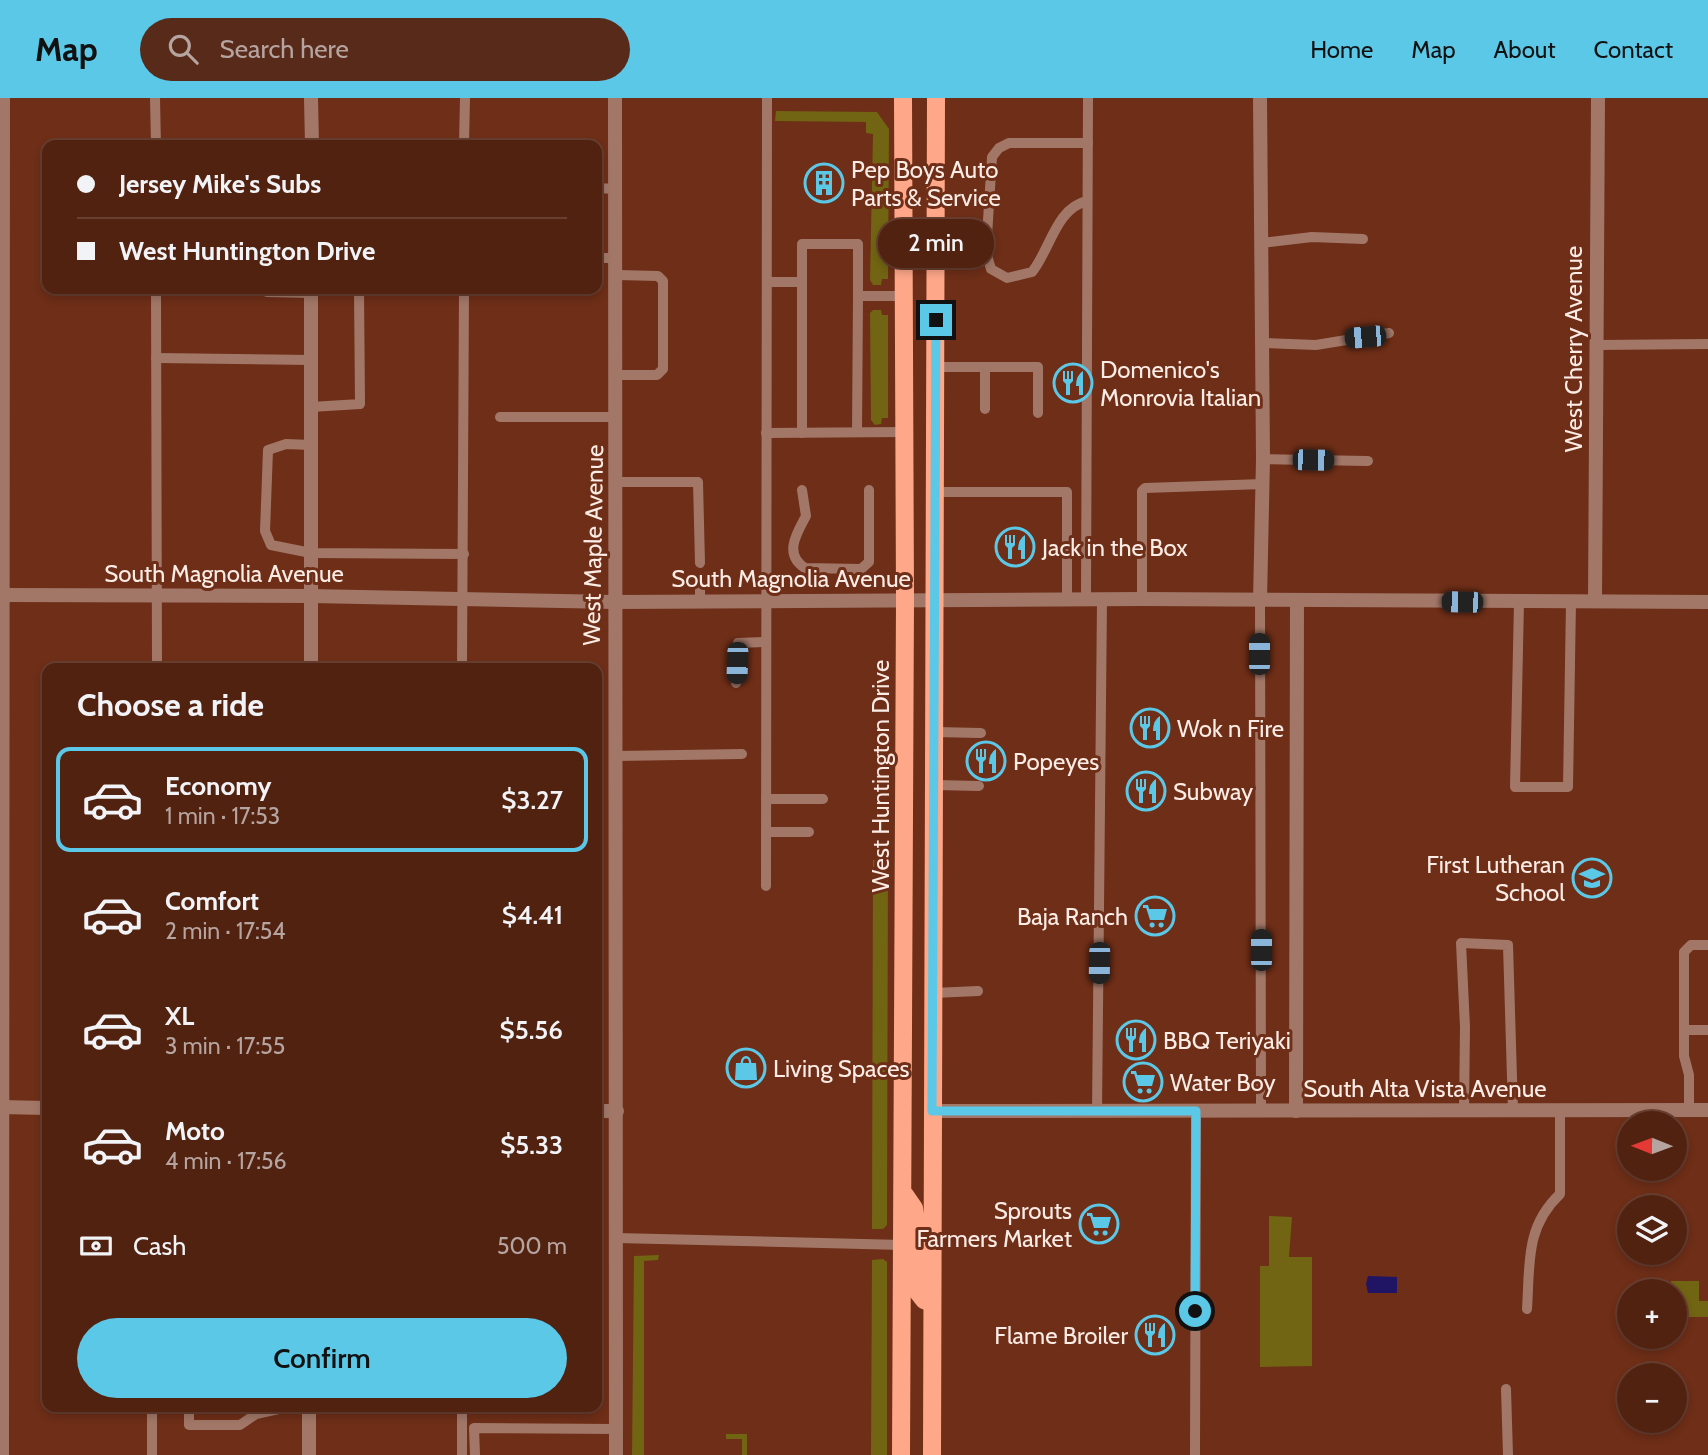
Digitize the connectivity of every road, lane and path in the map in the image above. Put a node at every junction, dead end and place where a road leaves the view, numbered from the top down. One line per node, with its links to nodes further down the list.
1 (3, 98): 64 (street)
2 (155, 98): 12 (lane)
3 (311, 98): 13 (street)
4 (465, 98): 14 (lane)
5 (615, 98): 17 (street, West Maple Avenue)
6 (767, 98): 26 (lane)
7 (903, 98): 33 (main road, West Huntington Drive)
8 (936, 98): 21 (main road)
9 (1088, 98): 15 (lane)
10 (1260, 98): 20 (street)
11 (1598, 98): 37 (street, West Cherry Avenue)
12 (156, 140)
13 (312, 140)
14 (464, 140)
15 (1088, 143): 18 (lane); 22 (lane)
16 (602, 188): 17 (lane)
17 (615, 189): 24 (street, West Maple Avenue)
18 (1087, 201): 22 (lane); 72 (lane)
19 (1363, 239): 20 (lane)
20 (1262, 243): 35 (street)
21 (936, 251): 22 (lane); 40 (main road)
22 (986, 252)
23 (602, 258): 24 (lane)
24 (617, 258): 25 (street, West Maple Avenue)
25 (617, 275): 42 (street, West Maple Avenue); 42 (lane)
26 (767, 282): 27 (lane); 50 (lane)
27 (802, 282): 32 (lane); 51 (lane)
28 (156, 294): 38 (lane)
29 (312, 294): 39 (street)
30 (359, 294): 43 (lane)
31 (464, 294): 61 (lane)
32 (858, 296): 33 (lane); 48 (lane)
33 (904, 296): 49 (main road, West Huntington Drive)
34 (1389, 333): 35 (lane)
35 (1263, 342): 53 (street)
36 (1707, 344): 37 (lane)
37 (1596, 345): 78 (street, West Cherry Avenue)
38 (156, 358): 39 (lane); 65 (lane)
39 (311, 360): 43 (street)
40 (936, 367): 41 (lane); 59 (main road)
41 (985, 367): 44 (lane); 45 (lane)
42 (617, 375): 47 (street, West Maple Avenue)
43 (311, 407): 52 (street)
44 (985, 409)
45 (1038, 413)
46 (500, 417): 47 (lane)
47 (617, 417): 55 (street, West Maple Avenue)
48 (857, 432): 49 (lane); 51 (lane)
49 (905, 432): 69 (main road, West Huntington Drive)
50 (766, 433): 51 (lane); 82 (lane)
51 (802, 433)
52 (311, 445): 60 (street); 60 (lane)
53 (1263, 459): 54 (lane); 56 (street)
54 (1368, 461)
55 (617, 482): 62 (lane); 81 (street, West Maple Avenue)
56 (1263, 484): 67 (lane); 76 (street)
57 (802, 490): 58 (lane)
58 (869, 490)
59 (937, 492): 70 (main road); 71 (lane)
60 (311, 553): 61 (lane); 66 (street)
61 (464, 554): 68 (lane)
62 (700, 563)
63 (700, 581): 75 (lane)
64 (2, 595): 65 (street, South Magnolia Avenue); 105 (street)
65 (158, 595): 66 (street, South Magnolia Avenue); 84 (lane)
66 (311, 596): 68 (street, South Magnolia Avenue); 85 (street)
67 (1142, 599): 73 (street, South Magnolia Avenue); 76 (street, South Magnolia Avenue)
68 (462, 600): 81 (street, South Magnolia Avenue); 86 (lane)
69 (905, 600): 70 (street, South Magnolia Avenue); 82 (street, South Magnolia Avenue); 102 (main road, West Huntington Drive)
70 (937, 600): 71 (street, South Magnolia Avenue); 88 (main road)
71 (1067, 600): 72 (street, South Magnolia Avenue)
72 (1086, 600): 73 (street, South Magnolia Avenue)
73 (1102, 600): 118 (lane)
74 (1297, 600): 76 (street, South Magnolia Avenue); 79 (street, South Magnolia Avenue); 114 (street)
75 (700, 601): 81 (street, South Magnolia Avenue); 82 (street, South Magnolia Avenue)
76 (1260, 601): 113 (lane)
77 (1571, 601): 78 (street, South Magnolia Avenue); 79 (street, South Magnolia Avenue); 79 (lane)
78 (1595, 601): 80 (street, South Magnolia Avenue)
79 (1519, 602)
80 (1708, 602)
81 (614, 603): 91 (street, West Maple Avenue)
82 (766, 603): 83 (lane)
83 (766, 642): 87 (lane); 94 (lane)
84 (157, 663)
85 (311, 663)
86 (462, 663)
87 (736, 683)
88 (935, 732): 89 (lane); 92 (main road)
89 (981, 733)
90 (742, 754): 91 (lane)
91 (617, 756): 110 (street, West Maple Avenue)
92 (935, 785): 93 (lane); 101 (main road)
93 (979, 786)
94 (766, 799): 95 (lane); 96 (lane)
95 (823, 799)
96 (766, 832): 97 (lane); 98 (lane)
97 (809, 832)
98 (766, 886)
99 (1708, 945): 103 (lane)
100 (978, 991): 101 (lane)
101 (933, 993): 111 (main road)
102 (903, 1004): 111 (main road); 119 (main road, West Huntington Drive)
103 (1684, 1030): 104 (lane); 108 (lane)
104 (1708, 1030)
105 (1, 1107): 106 (street); 131 (street)
106 (42, 1108)
107 (1464, 1110): 114 (street, South Alta Vista Avenue); 115 (street, South Alta Vista Avenue); 115 (lane)
108 (1689, 1110): 116 (street, South Alta Vista Avenue); 117 (street, South Alta Vista Avenue)
109 (602, 1111): 110 (street)
110 (617, 1111): 120 (street, West Maple Avenue)
111 (932, 1111): 118 (street, South Alta Vista Avenue); 122 (main road)
112 (1196, 1111): 113 (street, South Alta Vista Avenue); 118 (street, South Alta Vista Avenue); 139 (lane)
113 (1261, 1111): 114 (street, South Alta Vista Avenue)
114 (1296, 1111)
115 (1513, 1111): 116 (street, South Alta Vista Avenue)
116 (1560, 1111): 123 (lane)
117 (1708, 1111)
118 (1097, 1112)
119 (903, 1192): 121 (main road, West Huntington Drive); 122 (main road)
120 (616, 1238): 121 (lane); 130 (street, West Maple Avenue)
121 (903, 1245): 137 (main road, West Huntington Drive)
122 (932, 1303): 138 (main road)
123 (1527, 1309)
124 (1506, 1390): 140 (lane)
125 (152, 1412): 132 (lane)
126 (189, 1412): 127 (lane)
127 (253, 1412)
128 (309, 1412): 133 (street)
129 (462, 1412): 134 (lane)
130 (616, 1429): 135 (lane); 136 (street, West Maple Avenue)
131 (2, 1455)
132 (152, 1455)
133 (309, 1455)
134 (462, 1455)
135 (475, 1455)
136 (616, 1455)
137 (901, 1455)
138 (932, 1455)
139 (1195, 1455)
140 (1508, 1455)

